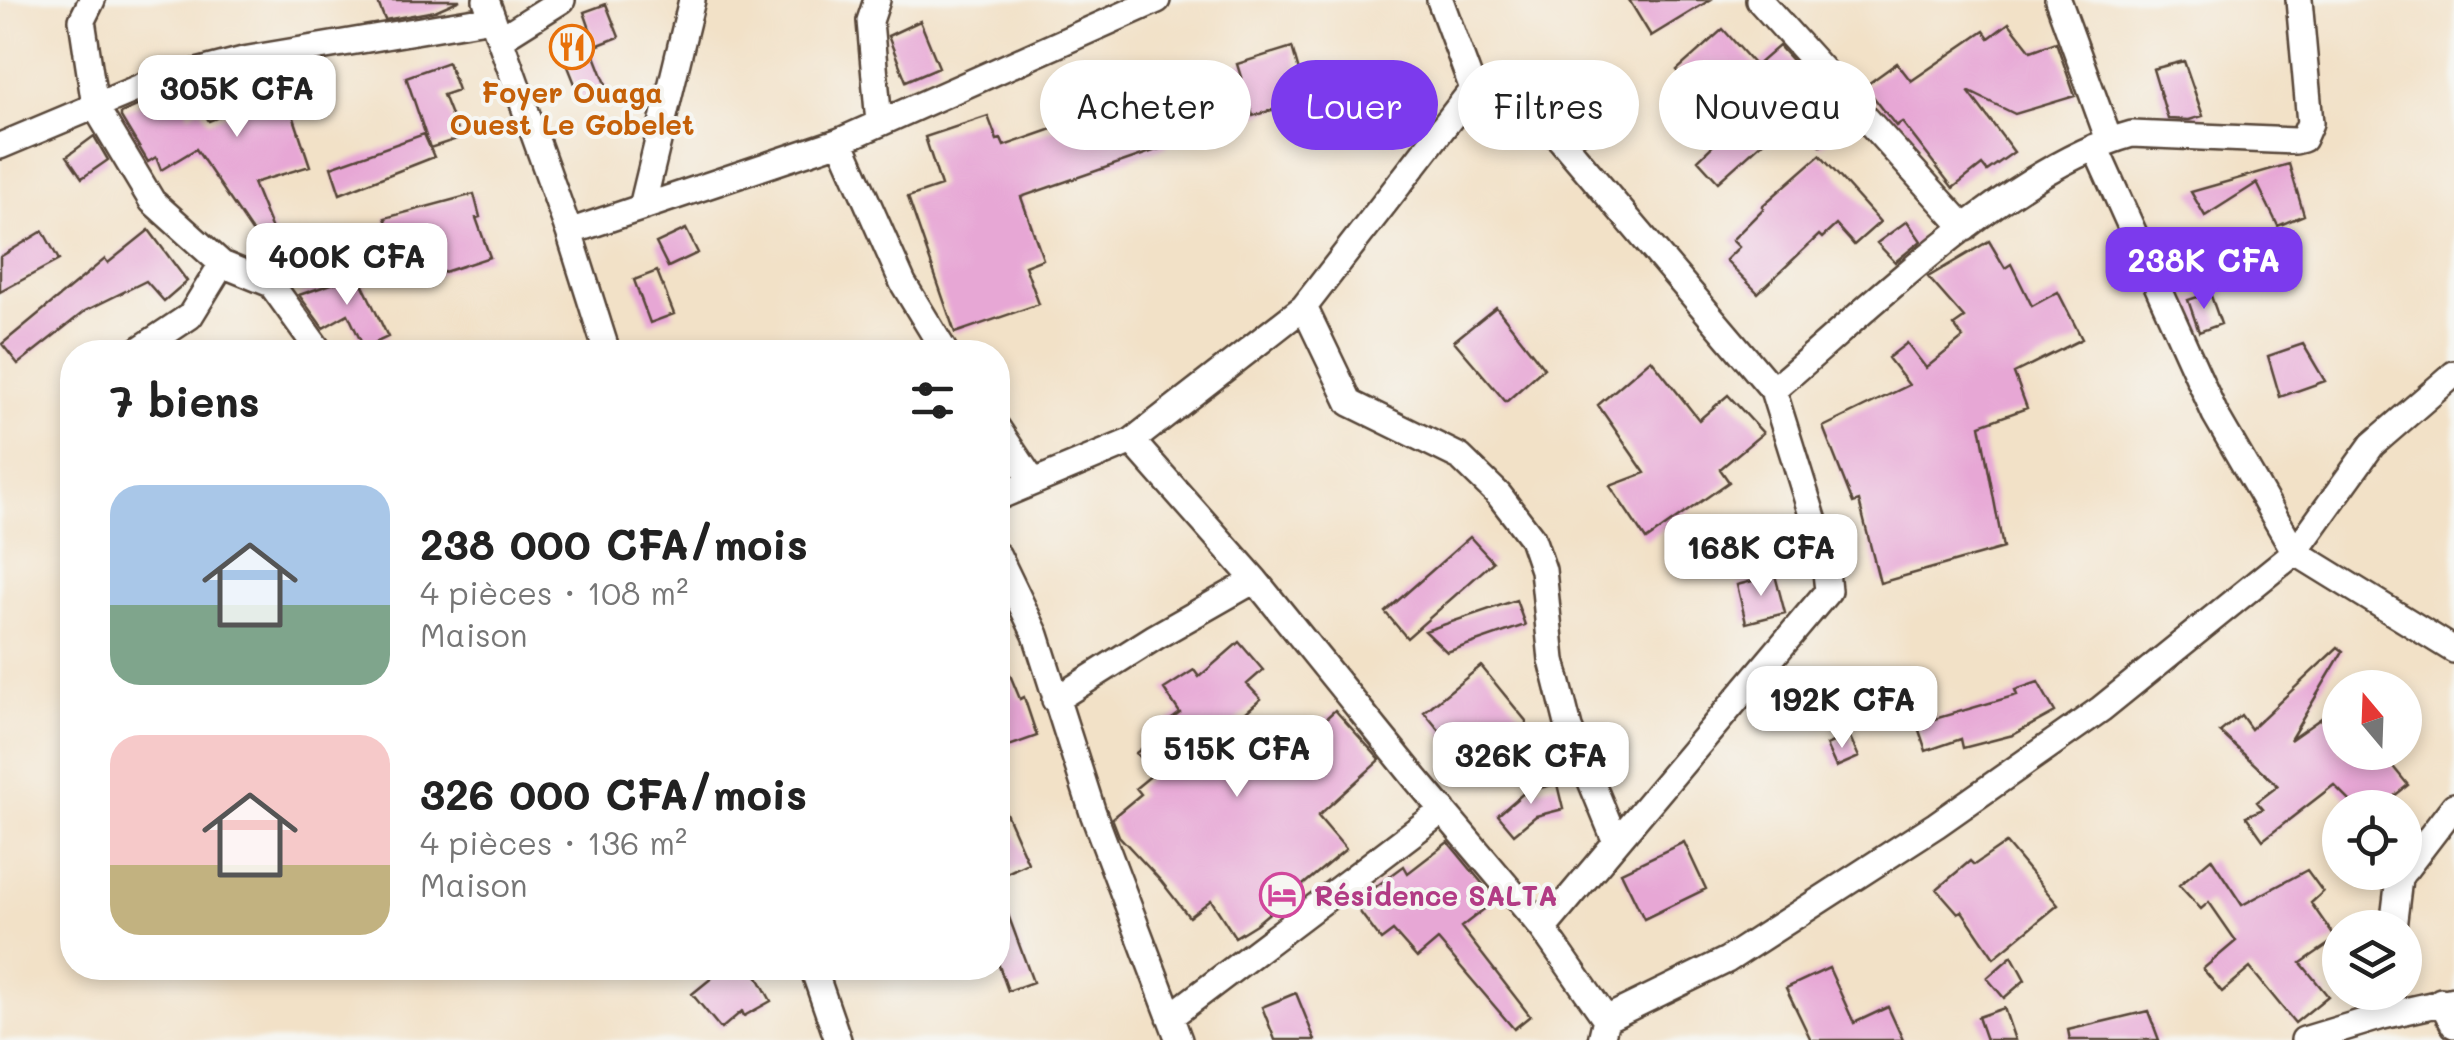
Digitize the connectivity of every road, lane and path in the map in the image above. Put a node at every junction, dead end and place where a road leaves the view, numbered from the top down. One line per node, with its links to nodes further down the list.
1 (92, 0): 12 (street)
2 (562, 0): 10 (street)
3 (692, 0): 19 (street)
4 (877, 0): 14 (street)
5 (1157, 0): 14 (street)
6 (1440, 0): 11 (street)
7 (1759, 0): 20 (street)
8 (2058, 0): 16 (street)
9 (2299, 0): 16 (street)
10 (493, 19): 12 (street); 21 (street)
11 (1462, 60)
12 (95, 106): 17 (street); 22 (street)
13 (1458, 108): 23 (street)
14 (879, 123): 15 (street)
15 (840, 141): 19 (street); 27 (street)
16 (2102, 144): 20 (street); 34 (street)
17 (0, 146)
18 (1567, 150): 29 (street)
19 (642, 208): 21 (street)
20 (1965, 228): 29 (street)
21 (569, 232): 26 (street)
22 (222, 264): 24 (street); 25 (street)
23 (1304, 308): 30 (street); 41 (street)
24 (154, 340)
25 (311, 340)
26 (603, 340)
27 (938, 340)
28 (2454, 374): 34 (street)
29 (1772, 390): 41 (street)
30 (1132, 440): 32 (street); 35 (street)
31 (1010, 448): 32 (street)
32 (1032, 480): 33 (street)
33 (1010, 490)
34 (2295, 552): 37 (street); 50 (street)
35 (1256, 580): 38 (street); 40 (street)
36 (1010, 581): 38 (street)
37 (2454, 650)
38 (1055, 700): 49 (street)
39 (2454, 806): 42 (street)
40 (1443, 810): 43 (street); 49 (street)
41 (1616, 842): 43 (street)
42 (2422, 848)
43 (1544, 928): 50 (street)
44 (817, 980): 51 (street)
45 (2448, 1000): 46 (street); 48 (street)
46 (2422, 1002)
47 (2371, 1010): 52 (street)
48 (2454, 1025)
49 (1174, 1028)
50 (1603, 1030)
51 (838, 1040)
52 (2304, 1040)

